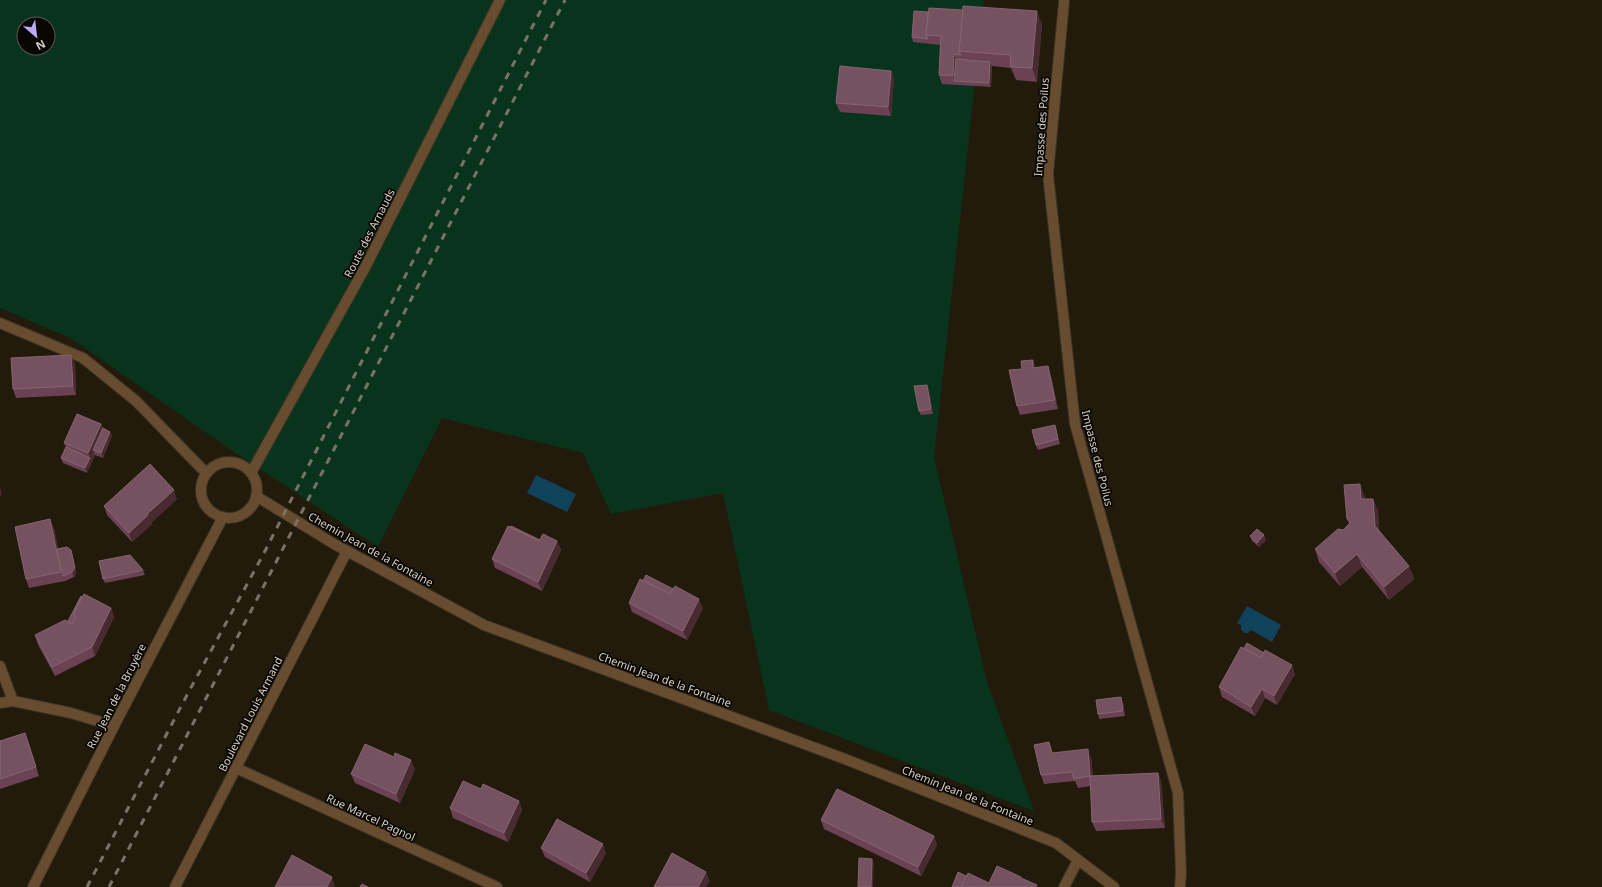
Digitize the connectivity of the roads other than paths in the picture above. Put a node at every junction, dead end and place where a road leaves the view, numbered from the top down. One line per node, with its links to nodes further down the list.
1 (500, 0): 5 (street, Route des Arnauds)
2 (1064, 2): 20 (street, Impasse des Poilus)
3 (0, 323): 4 (street)
4 (206, 473): 5 (street); 7 (street)
5 (251, 473): 6 (street)
6 (256, 496): 7 (street); 8 (street, Chemin Jean de la Fontaine)
7 (223, 517): 12 (street, Rue Jean de la Bruyère)
8 (347, 551): 13 (street, Boulevard Louis Armand); 14 (street, Chemin Jean de la Fontaine)
9 (0, 666): 10 (street)
10 (13, 701): 11 (street); 12 (street)
11 (0, 703)
12 (114, 726): 15 (street, Rue Jean de la Bruyère)
13 (236, 768): 16 (street, Boulevard Louis Armand); 17 (street, Rue Marcel Pagnol)
14 (1078, 860): 18 (street); 19 (street, Chemin Jean de la Fontaine)
15 (33, 887)
16 (175, 887)
17 (497, 887)
18 (1064, 887)
19 (1114, 887)
20 (1180, 887)

